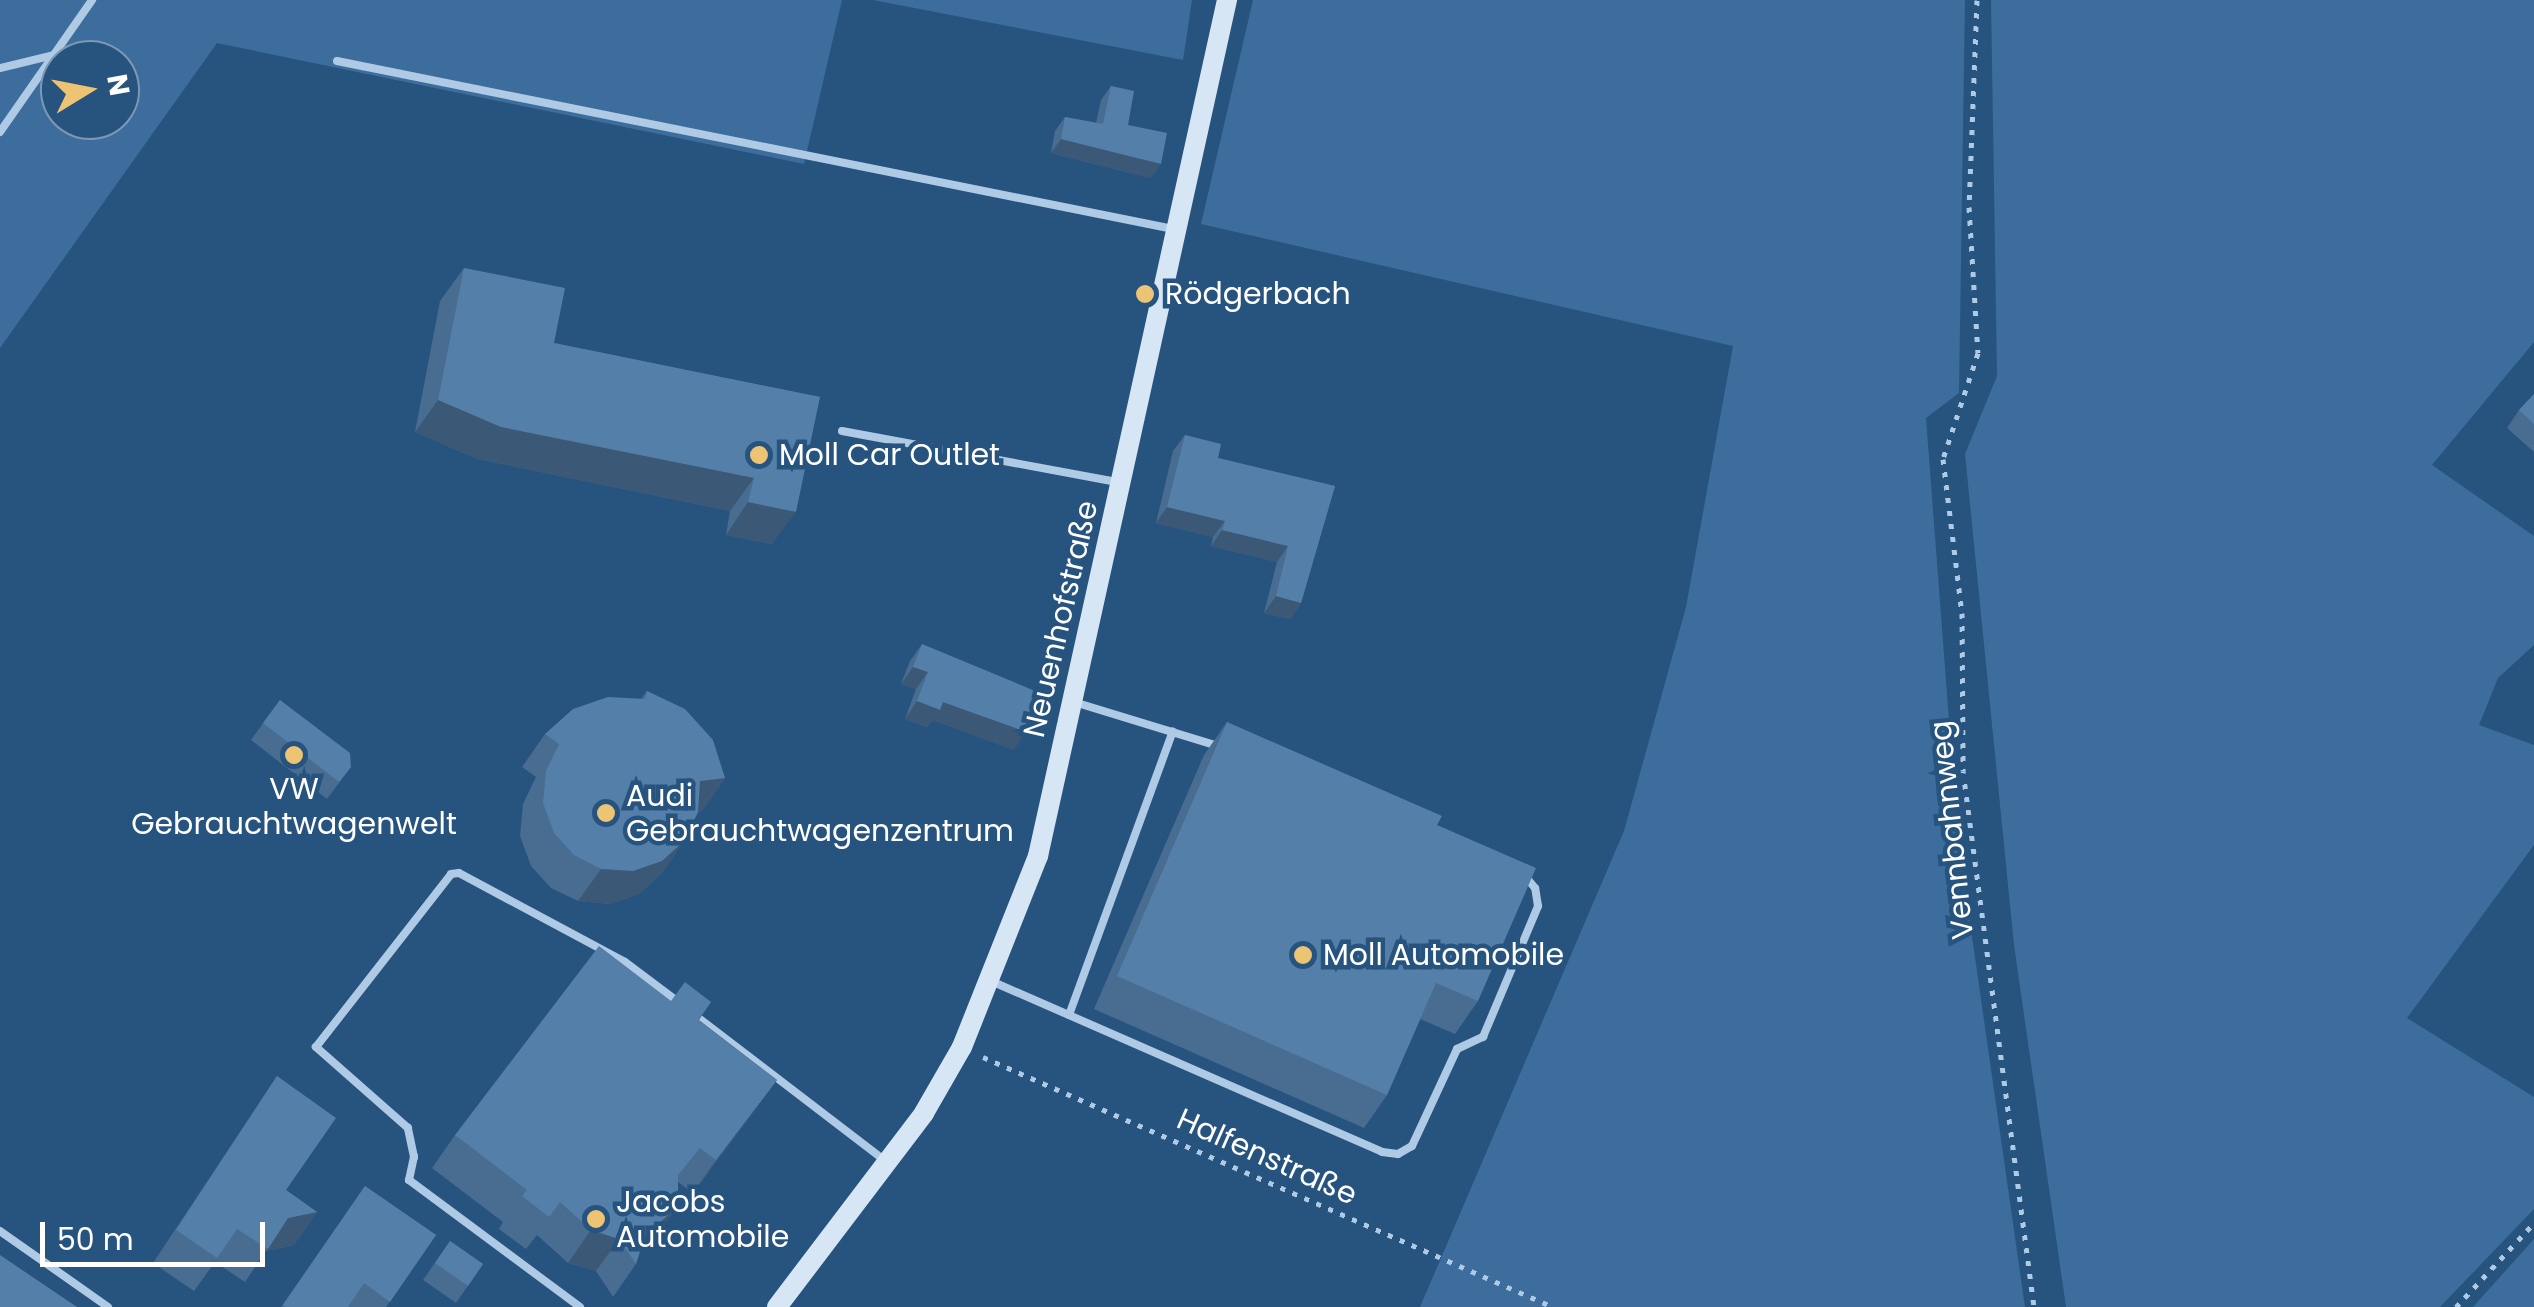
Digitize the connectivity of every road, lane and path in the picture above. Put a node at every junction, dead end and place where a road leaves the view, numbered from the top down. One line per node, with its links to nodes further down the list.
1 (92, 0): 4 (lane)
2 (1227, 0): 10 (street, Neuenhofstraße)
3 (1977, 0): 27 (path, Vennbahnweg)
4 (64, 40)
5 (40, 58): 7 (lane)
6 (336, 61): 10 (lane)
7 (0, 68)
8 (40, 75): 9 (lane)
9 (0, 132)
10 (1178, 230): 12 (street, Neuenhofstraße)
11 (842, 431): 12 (lane)
12 (1122, 482): 13 (street, Neuenhofstraße)
13 (1074, 702): 14 (lane); 17 (street, Neuenhofstraße)
14 (1173, 731): 15 (lane); 18 (lane)
15 (1230, 751)
16 (1508, 868): 18 (lane)
17 (991, 980): 18 (lane); 19 (street, Neuenhofstraße)
18 (1069, 1015)
19 (962, 1047): 20 (street, Neuenhofstraße); 26 (path, Halfenstraße)
20 (886, 1162): 24 (lane); 25 (street, Neuenhofstraße)
21 (2534, 1223): 28 (path)
22 (0, 1231): 23 (lane)
23 (108, 1307)
24 (580, 1307)
25 (777, 1307)
26 (1554, 1307)
27 (2034, 1307)
28 (2456, 1307)

